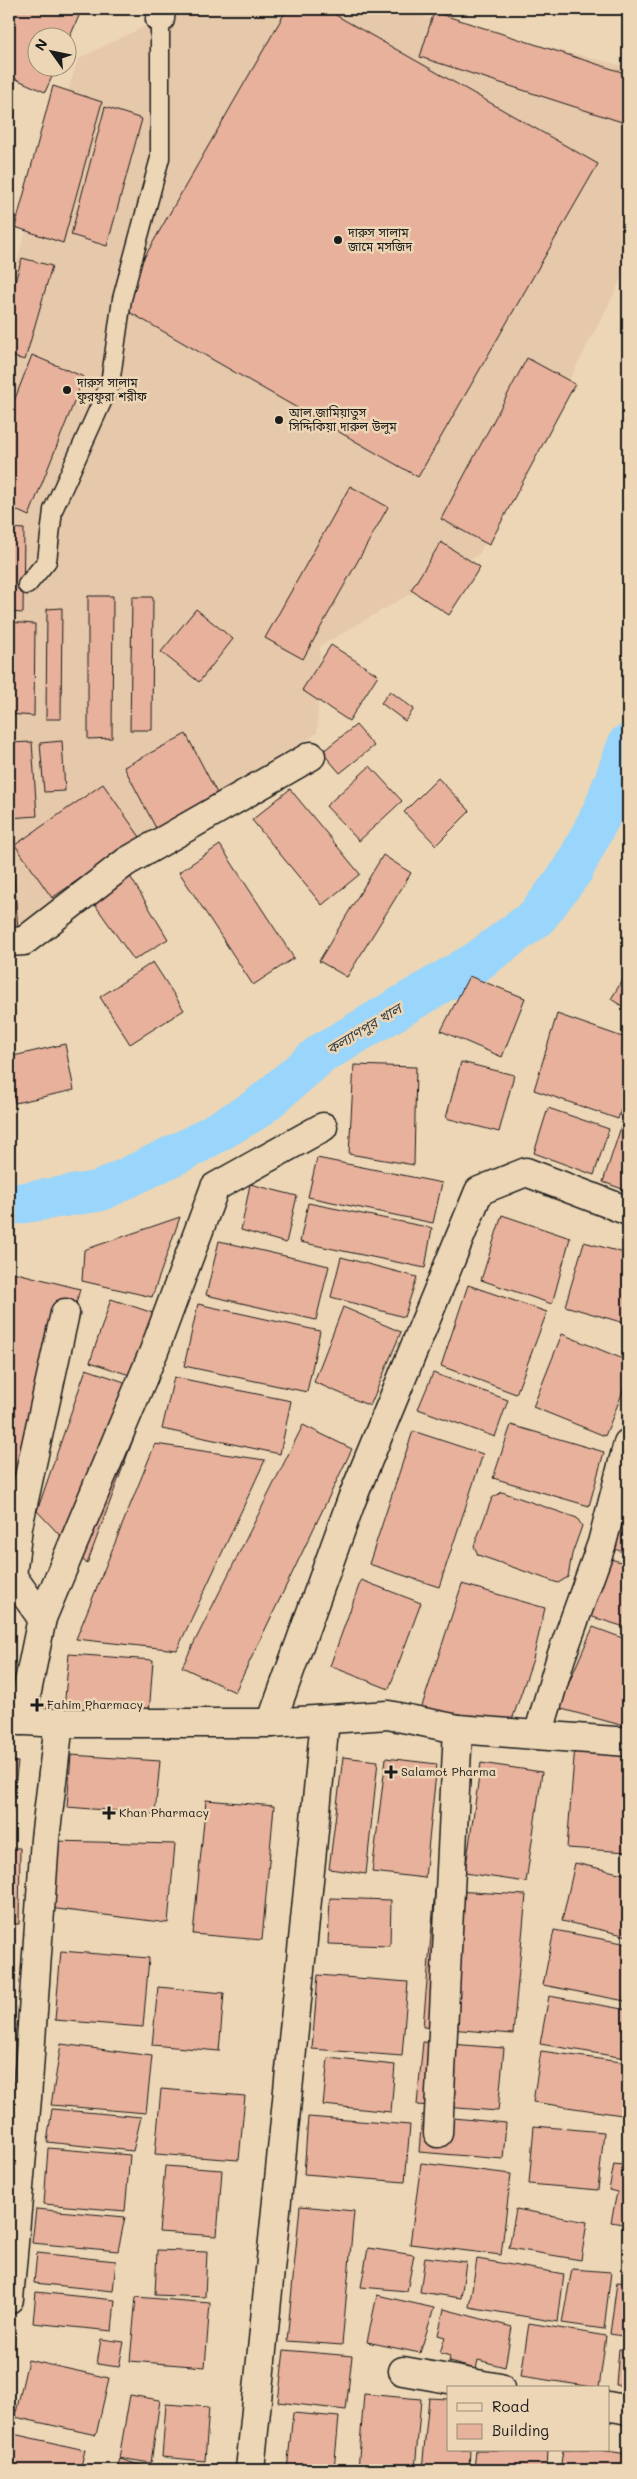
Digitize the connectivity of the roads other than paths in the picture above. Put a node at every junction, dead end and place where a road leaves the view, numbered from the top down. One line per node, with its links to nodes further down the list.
1 (160, 14): 2 (lane)
2 (27, 585)
3 (311, 756): 4 (street)
4 (9, 942)
5 (323, 1127): 9 (street)
6 (628, 1211): 13 (street)
7 (65, 1313): 9 (street)
8 (628, 1444): 15 (street)
9 (42, 1618): 10 (street)
10 (15, 1720): 12 (street)
11 (325, 1720): 13 (street); 14 (street); 23 (street)
12 (59, 1723): 13 (street); 18 (street)
13 (271, 1723)
14 (458, 1729): 15 (street); 17 (street)
15 (538, 1735): 16 (street)
16 (628, 1742)
17 (438, 2133)
18 (9, 2299)
19 (403, 2371): 20 (street)
20 (489, 2386)
21 (610, 2406): 22 (street)
22 (628, 2410)
23 (250, 2470)

